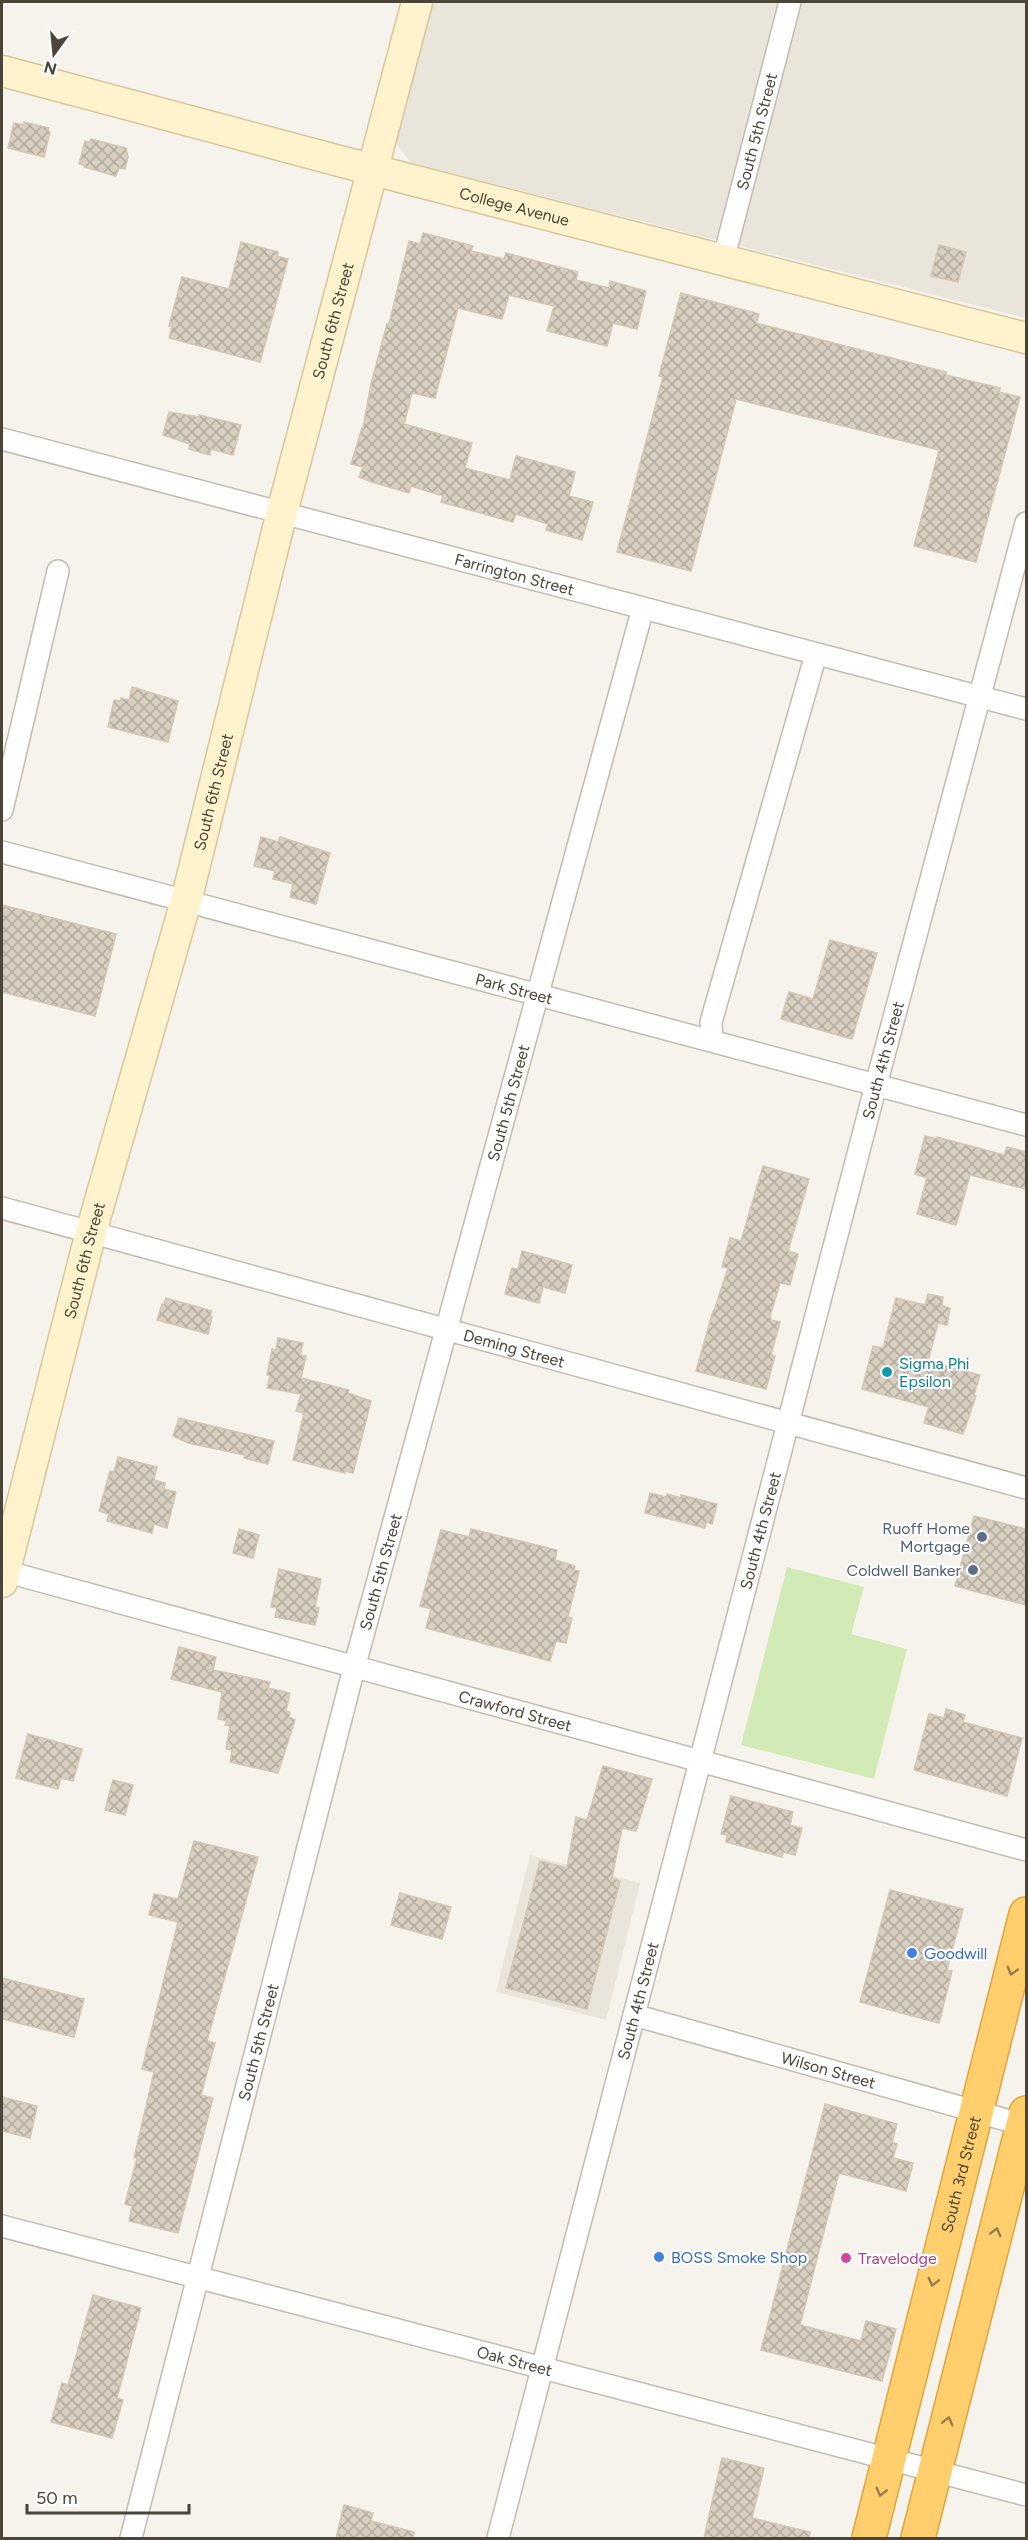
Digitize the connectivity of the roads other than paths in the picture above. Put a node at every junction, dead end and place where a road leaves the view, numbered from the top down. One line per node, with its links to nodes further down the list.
1 (417, 2): 4 (street, South 6th Street)
2 (790, 2): 5 (street, South 5th Street)
3 (2, 71): 4 (street, College Avenue)
4 (373, 170): 5 (street, College Avenue); 8 (street, South 6th Street)
5 (723, 261): 6 (street, College Avenue)
6 (1026, 338)
7 (2, 439): 8 (street, Farrington Street)
8 (282, 512): 11 (street, Farrington Street); 17 (street, South 6th Street)
9 (1026, 524): 13 (street, South 4th Street)
10 (58, 571): 15 (street)
11 (643, 608): 12 (street, Farrington Street); 18 (street, South 5th Street)
12 (816, 654): 13 (street, Farrington Street); 19 (street)
13 (981, 697): 14 (street, Farrington Street); 20 (street, South 4th Street)
14 (1026, 709)
15 (2, 810)
16 (2, 852): 17 (street, Park Street)
17 (186, 901): 18 (street, Park Street); 23 (street, South 6th Street)
18 (536, 994): 19 (street, Park Street); 24 (street, South 5th Street)
19 (712, 1041): 20 (street, Park Street)
20 (876, 1085): 21 (street, Park Street); 25 (street, South 4th Street)
21 (1026, 1125)
22 (2, 1208): 23 (street, Deming Street)
23 (91, 1232): 24 (street, Deming Street); 27 (street, South 6th Street)
24 (446, 1329): 25 (street, Deming Street); 28 (street, South 5th Street)
25 (789, 1425): 26 (street, Deming Street); 29 (street, South 4th Street)
26 (1026, 1488)
27 (3, 1576): 28 (street, Crawford Street)
28 (354, 1668): 29 (street, Crawford Street); 36 (street, South 5th Street)
29 (702, 1762): 30 (street, Crawford Street); 32 (street, South 4th Street)
30 (1026, 1850)
31 (1026, 1914): 33 (highway, South 3rd Street, one-way to 33)
32 (634, 2015): 33 (street, Wilson Street); 37 (street, South 4th Street)
33 (975, 2110): 34 (street, Wilson Street); 38 (highway, South 3rd Street, one-way to 38)
34 (1025, 2119): 39 (highway, one-way to 34)
35 (2, 2226): 36 (street, Oak Street)
36 (197, 2277): 37 (street, Oak Street); 41 (street, South 5th Street)
37 (543, 2367): 38 (street, Oak Street); 42 (street, South 4th Street)
38 (890, 2458): 39 (street, Oak Street); 43 (highway, South 3rd Street, one-way to 43)
39 (935, 2470): 40 (street, Oak Street); 44 (highway)
40 (1026, 2494)
41 (131, 2538)
42 (498, 2538)
43 (869, 2538)
44 (918, 2538)

